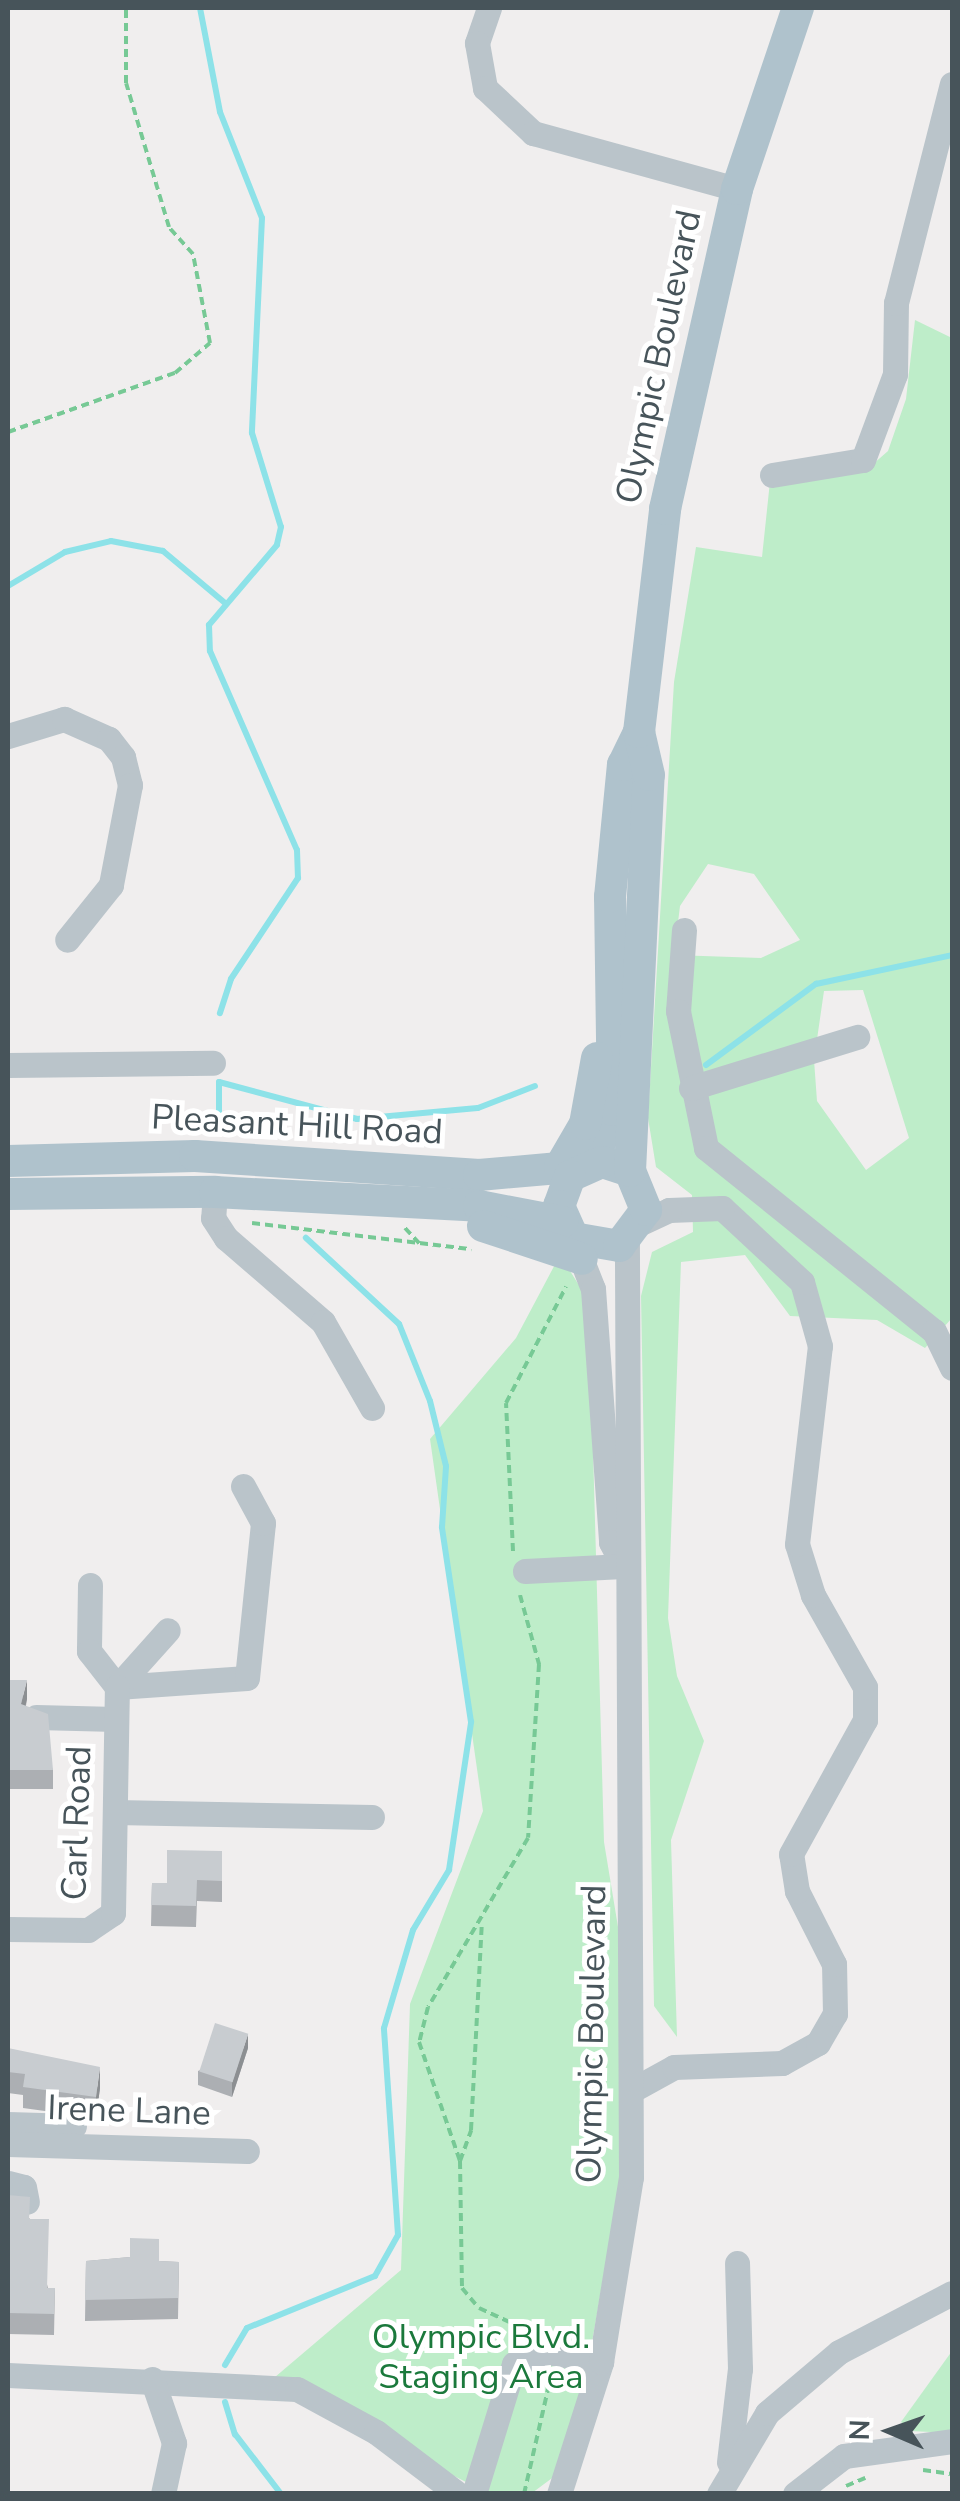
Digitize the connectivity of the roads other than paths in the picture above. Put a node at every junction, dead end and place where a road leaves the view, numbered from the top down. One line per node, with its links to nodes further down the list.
1 (488, 8): 4 (street)
2 (798, 8): 4 (main road, Olympic Boulevard)
3 (952, 84): 5 (street)
4 (737, 189): 6 (main road, Olympic Boulevard)
5 (772, 475)
6 (639, 732): 15 (main road, Olympic Boulevard); 18 (main road, Olympic Boulevard)
7 (8, 736): 9 (street)
8 (684, 930): 13 (street)
9 (67, 940)
10 (857, 1037): 13 (street)
11 (213, 1063): 12 (street)
12 (8, 1065)
13 (692, 1088): 20 (street)
14 (8, 1162): 15 (main road, Pleasant Hill Road)
15 (578, 1165): 18 (main road); 19 (main road, Olympic Boulevard)
16 (215, 1192): 17 (main road, Pleasant Hill Road); 19 (main road, Pleasant Hill Road); 21 (street)
17 (8, 1194)
18 (643, 1208): 19 (main road); 23 (street, Olympic Boulevard); 34 (street)
19 (572, 1251): 23 (street, Olympic Boulevard)
20 (952, 1368)
21 (372, 1408)
22 (244, 1486): 27 (street)
23 (623, 1566): 24 (street); 33 (street, Olympic Boulevard)
24 (519, 1576)
25 (90, 1585): 27 (street)
26 (168, 1630): 27 (street)
27 (116, 1686): 29 (street, Carl Road)
28 (36, 1717): 29 (street)
29 (116, 1719): 30 (street, Carl Road)
30 (115, 1812): 31 (street); 32 (street, Carl Road)
31 (372, 1817)
32 (8, 1929)
33 (637, 2042): 34 (street); 35 (street, Olympic Boulevard)
34 (674, 2067): 35 (street)
35 (636, 2088): 44 (street, Olympic Boulevard)
36 (8, 2124): 37 (street)
37 (74, 2126)
38 (8, 2144): 39 (street, Irene Lane)
39 (247, 2150)
40 (8, 2182): 41 (street)
41 (27, 2202)
42 (737, 2263): 48 (street)
43 (952, 2293): 48 (street)
44 (601, 2362): 51 (street); 52 (street, Olympic Boulevard)
45 (8, 2374): 46 (street)
46 (152, 2379): 49 (street); 50 (street)
47 (952, 2441): 53 (street)
48 (723, 2485)
49 (163, 2494)
50 (458, 2494)
51 (474, 2494)
52 (559, 2494)
53 (795, 2494)

